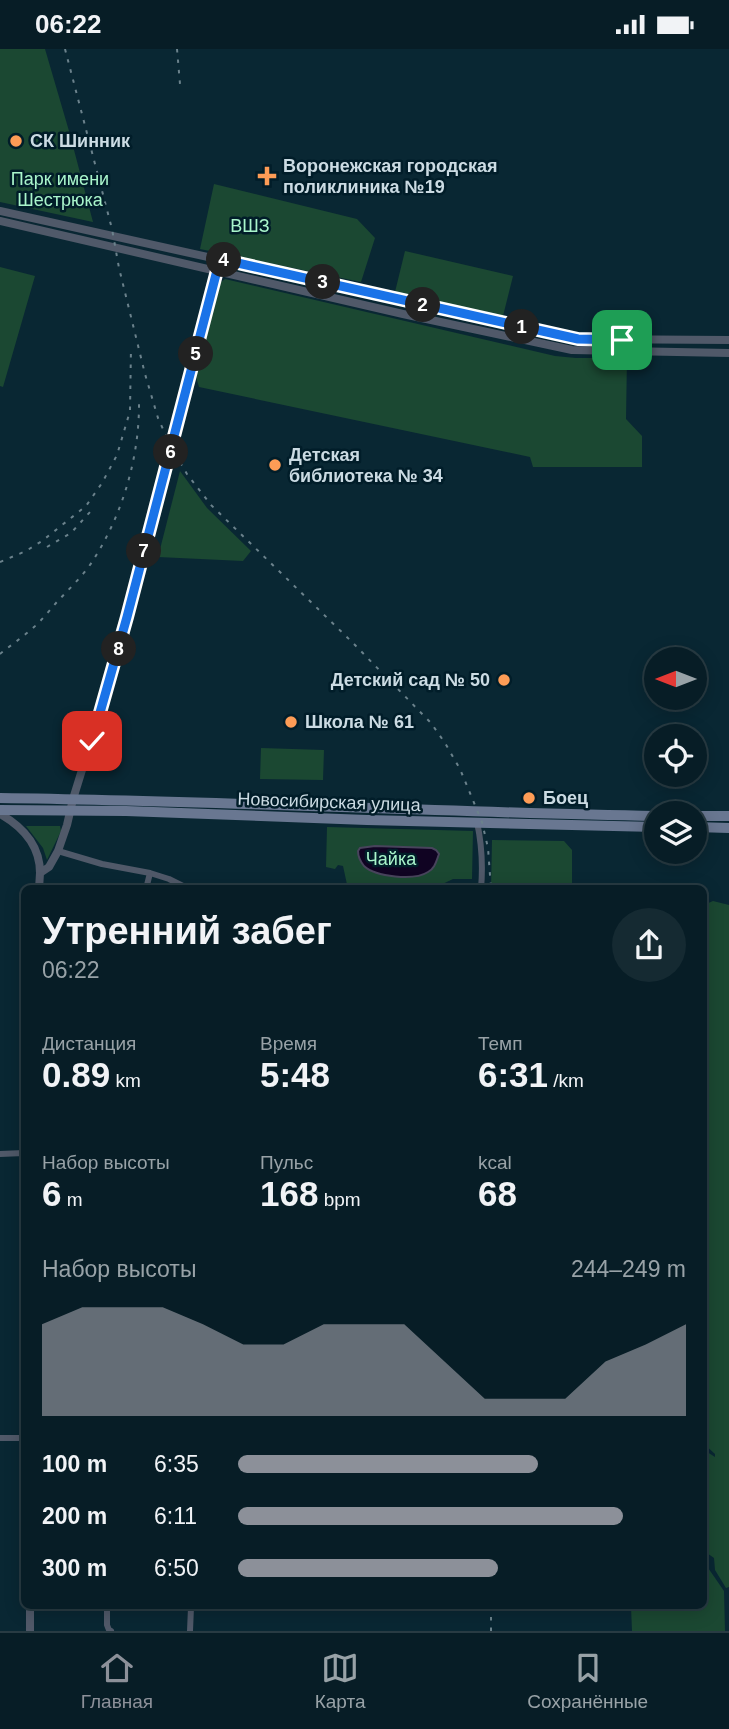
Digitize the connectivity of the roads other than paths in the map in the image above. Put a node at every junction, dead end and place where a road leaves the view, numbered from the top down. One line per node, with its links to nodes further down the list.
1 (0, 211): 3 (street)
2 (0, 221): 4 (street)
3 (220, 259): 4 (street); 5 (street)
4 (217, 271): 7 (street); 10 (street)
5 (578, 339): 6 (street); 7 (street)
6 (729, 340)
7 (578, 350): 8 (street)
8 (729, 353)
9 (0, 799): 10 (main road, Новосибирская улица)
10 (73, 799): 11 (street); 13 (main road, Новосибирская улица)
11 (71, 811): 12 (main road, Новосибирская улица); 16 (main road, Новосибирская улица); 20 (street)
12 (0, 812): 21 (street)
13 (644, 816)
14 (707, 816): 15 (main road)
15 (729, 816)
16 (477, 822): 17 (main road, Новосибирская улица); 26 (street)
17 (644, 827)
18 (707, 827): 19 (main road)
19 (729, 828)
20 (58, 851): 21 (street); 22 (street)
21 (40, 873): 23 (street)
22 (150, 873): 24 (street); 25 (street)
23 (39, 885)
24 (147, 885)
25 (181, 885)
26 (481, 885)
27 (21, 1153): 28 (street)
28 (0, 1154)
29 (0, 1438): 30 (street)
30 (21, 1438)
31 (30, 1609): 34 (street)
32 (107, 1609): 35 (street)
33 (191, 1609): 36 (street)
34 (30, 1631)
35 (111, 1631)
36 (190, 1631)

